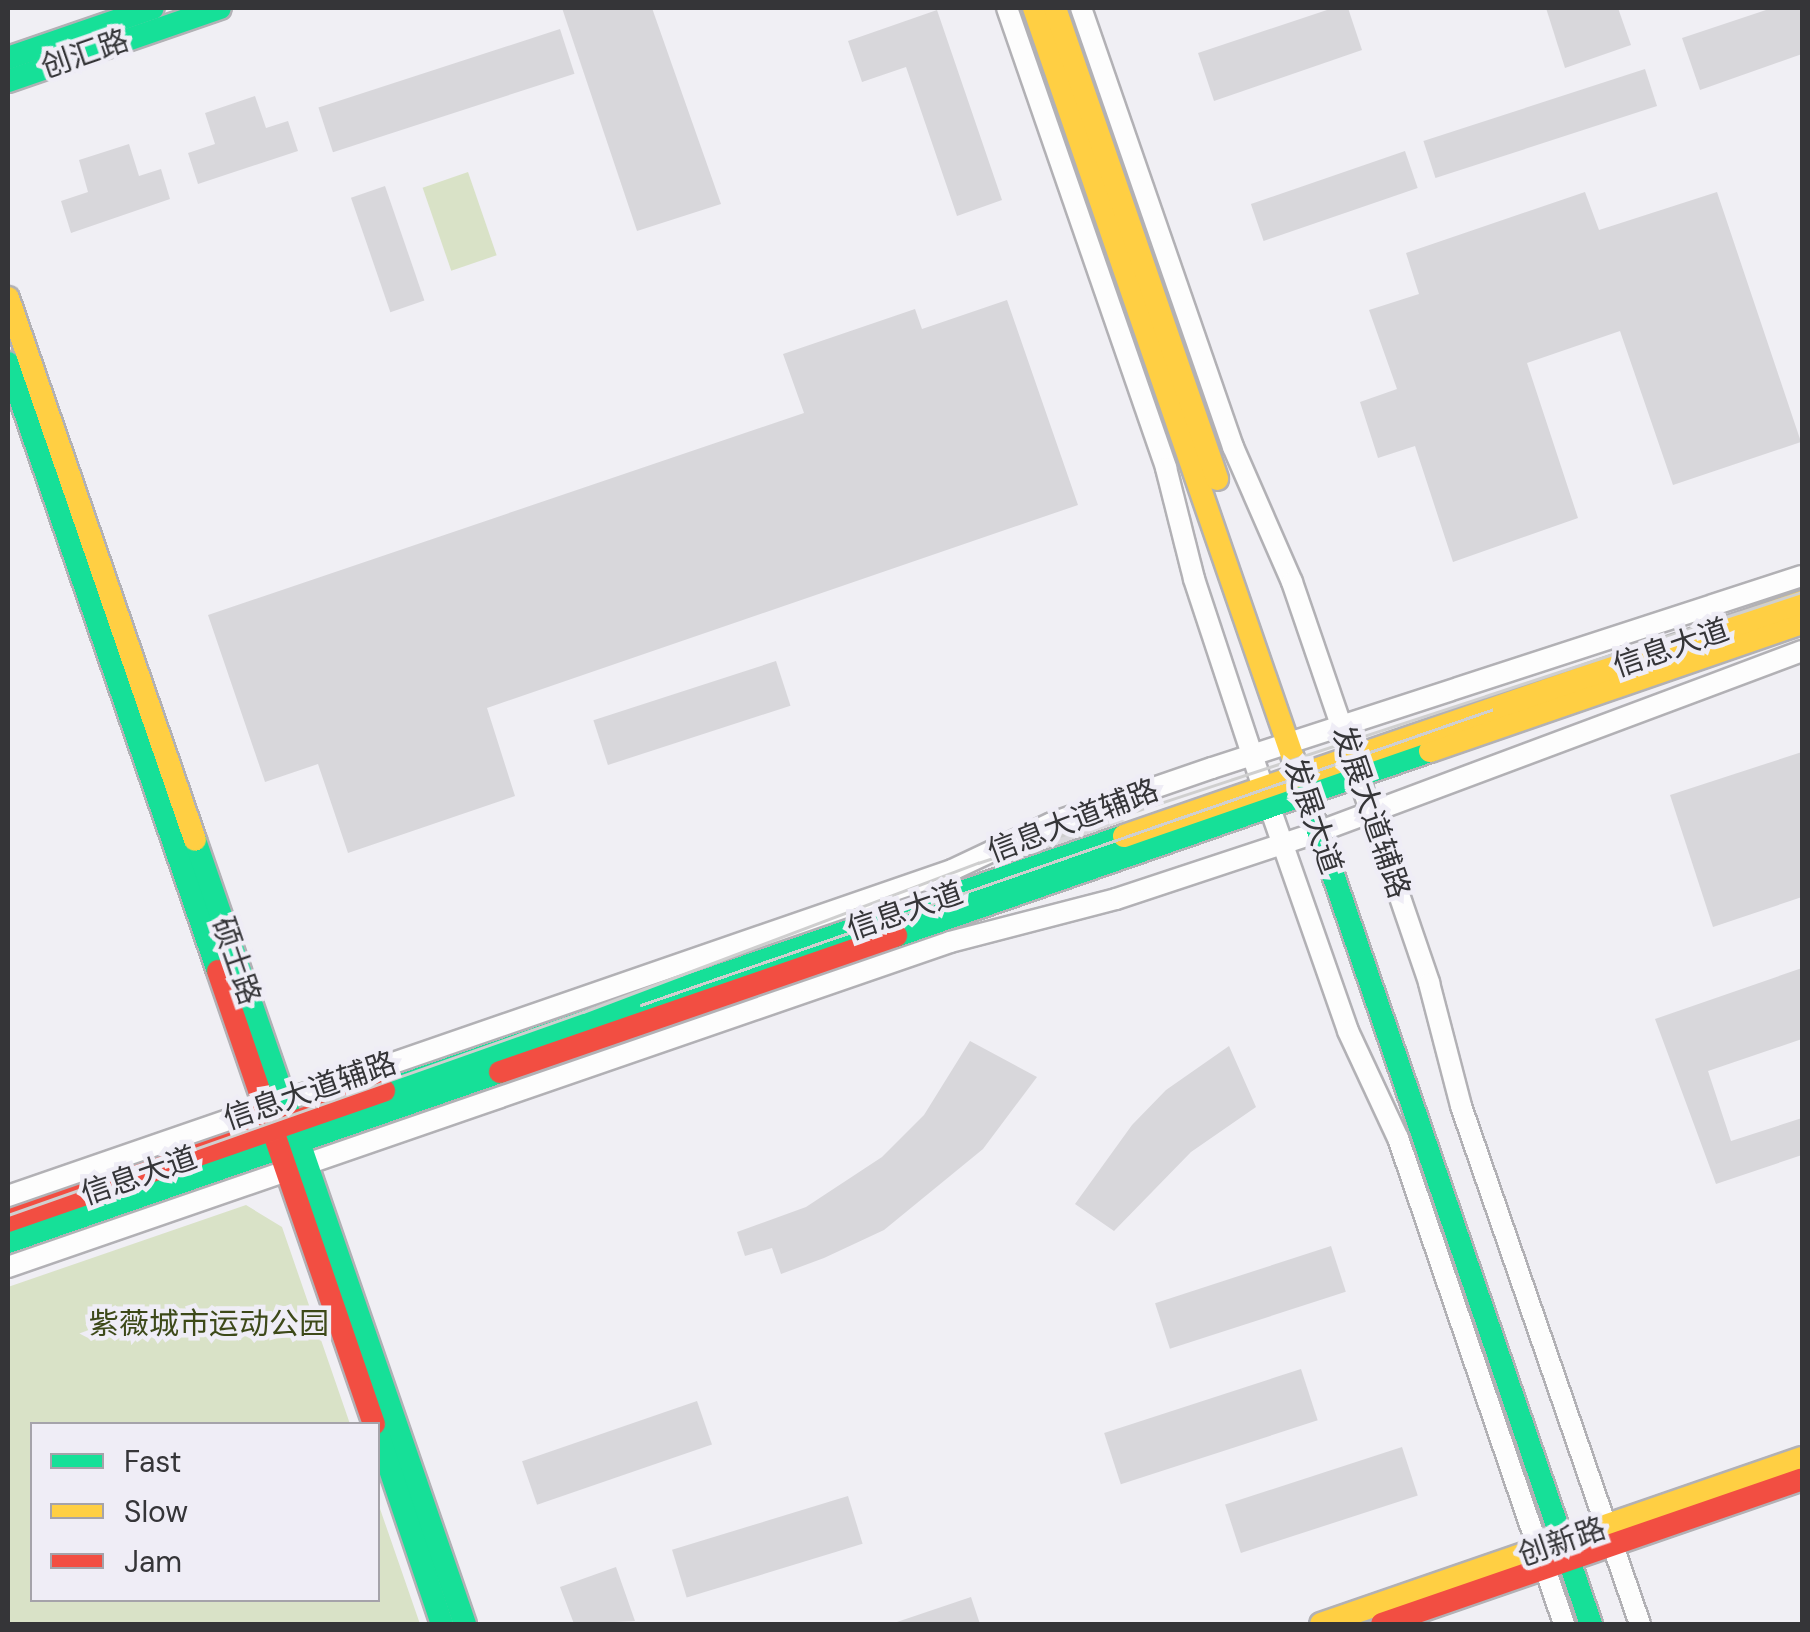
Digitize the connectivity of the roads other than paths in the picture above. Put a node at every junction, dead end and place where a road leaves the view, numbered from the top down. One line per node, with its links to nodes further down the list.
1 (153, 8): 7 (street, 创汇路)
2 (220, 8): 8 (street, 创汇路)
3 (1007, 8): 17 (street)
4 (1034, 8): 16 (street, 发展大道)
5 (1055, 8): 16 (street, 发展大道)
6 (1081, 8): 15 (street, 发展大道辅路)
7 (8, 58)
8 (8, 81)
9 (8, 298): 24 (street, 硕士路)
10 (8, 363): 24 (street, 硕士路)
11 (1802, 576): 15 (street, 信息大道辅路)
12 (1802, 602): 18 (street, 信息大道)
13 (1802, 623): 18 (street, 信息大道)
14 (1802, 651): 21 (street)
15 (1341, 724): 16 (street, 信息大道辅路); 18 (street, 发展大道辅路)
16 (1296, 739): 17 (street, 信息大道辅路); 19 (street, 发展大道)
17 (1252, 754): 20 (street); 24 (street, 信息大道辅路)
18 (1356, 767): 19 (street, 信息大道); 21 (street, 发展大道辅路)
19 (1311, 783): 20 (street, 信息大道); 22 (street, 发展大道)
20 (1267, 798): 23 (street); 25 (street, 信息大道)
21 (1371, 813): 22 (street); 34 (street, 发展大道辅路)
22 (1327, 829): 23 (street); 35 (street, 发展大道)
23 (1284, 844): 25 (street); 36 (street)
24 (274, 1102): 25 (street, 硕士路); 26 (street, 信息大道辅路)
25 (290, 1146): 27 (street, 信息大道); 28 (street, 信息大道); 29 (street); 30 (street, 硕士路); 38 (street, 硕士路)
26 (8, 1196)
27 (8, 1221)
28 (8, 1242)
29 (8, 1267)
30 (373, 1422)
31 (380, 1440): 37 (street)
32 (1802, 1458): 34 (street, 创新路)
33 (1802, 1479): 34 (street, 创新路)
34 (1609, 1536): 35 (street, 创新路); 44 (street, 发展大道辅路)
35 (1575, 1547): 36 (street, 创新路); 42 (street, 发展大道); 43 (street, 发展大道)
36 (1541, 1559): 39 (street, 创新路); 40 (street, 创新路); 41 (street)
37 (442, 1624)
38 (465, 1624)
39 (1321, 1624)
40 (1382, 1624)
41 (1564, 1624)
42 (1592, 1624)
43 (1612, 1624)
44 (1640, 1624)

